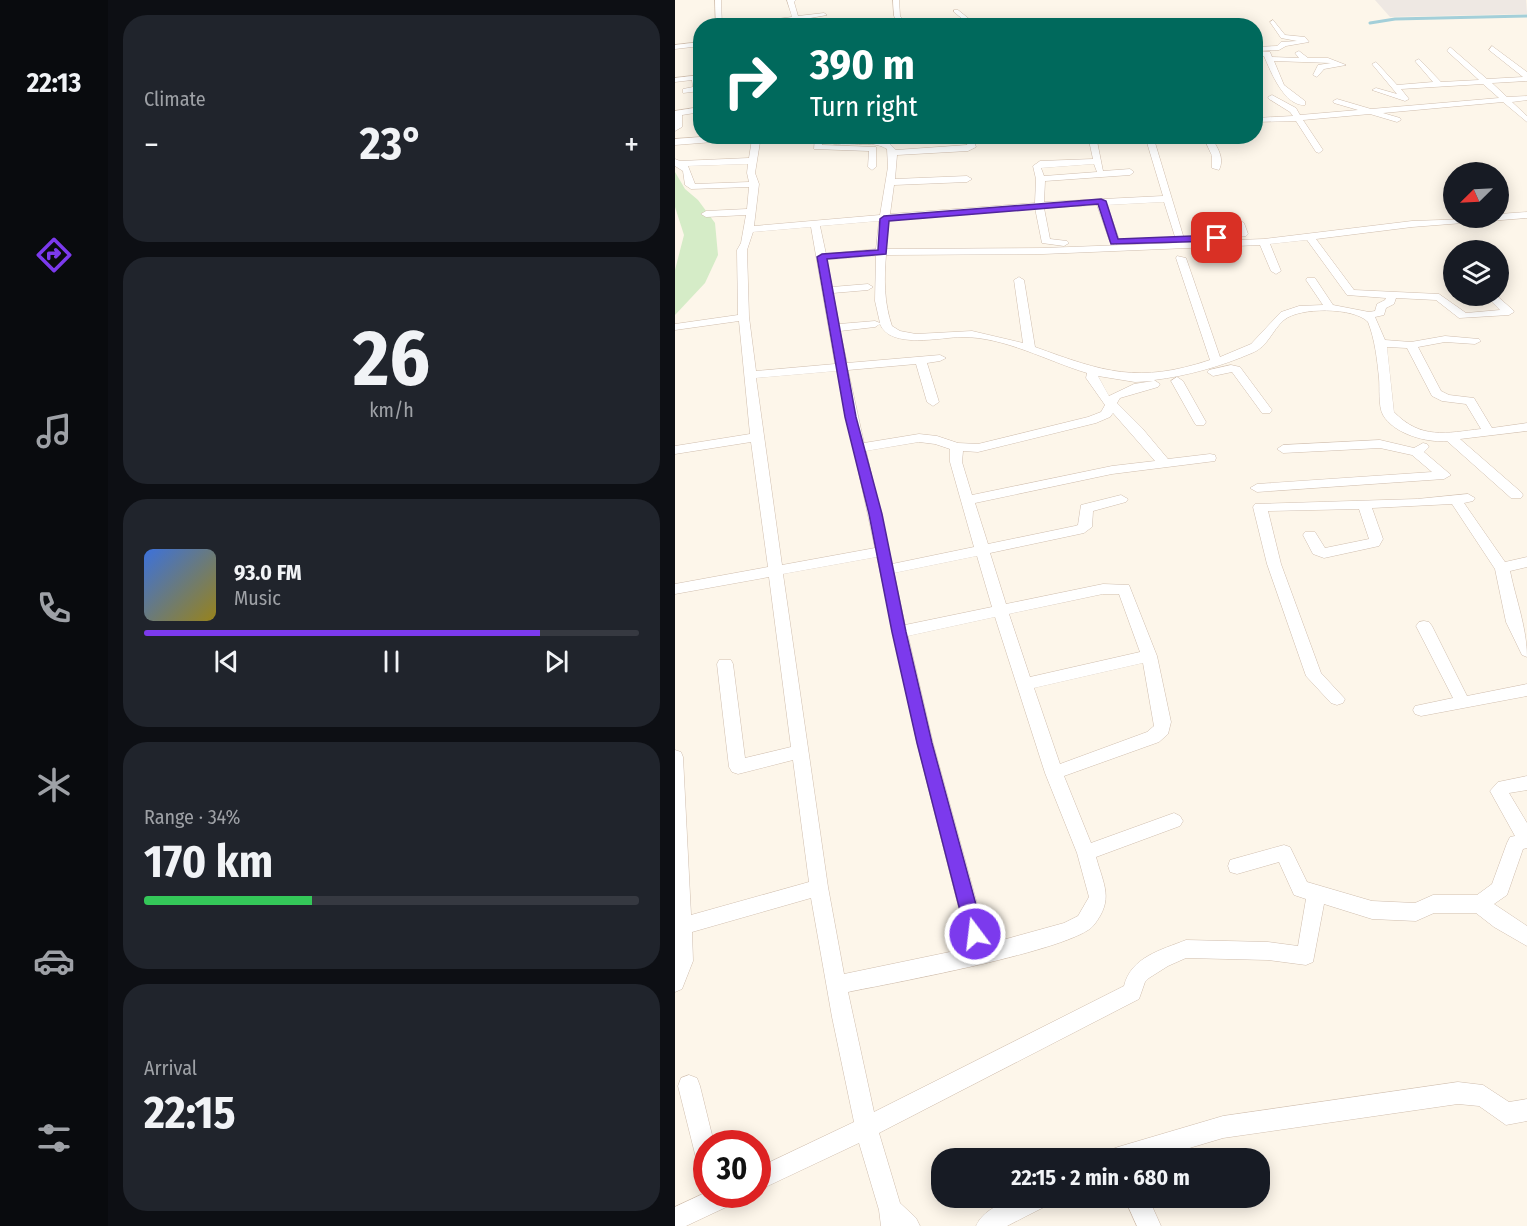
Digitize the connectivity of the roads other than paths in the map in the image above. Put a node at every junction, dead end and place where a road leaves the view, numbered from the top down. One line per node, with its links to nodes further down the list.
1 (718, 0): 6 (street)
2 (793, 0): 7 (street)
3 (896, 0): 8 (street)
4 (956, 11): 9 (street)
5 (824, 15): 7 (street)
6 (719, 18)
7 (795, 18)
8 (899, 18)
9 (965, 18)
10 (1273, 22): 15 (street)
11 (693, 45): 12 (street)
12 (675, 47)
13 (1492, 48): 24 (street)
14 (1450, 49): 26 (street)
15 (1263, 50)
16 (1263, 52): 18 (street)
17 (1299, 53): 19 (street)
18 (1269, 58): 19 (street); 35 (street)
19 (1306, 60): 22 (street)
20 (1419, 61): 27 (street)
21 (1376, 64): 28 (street)
22 (1317, 75)
23 (693, 78): 25 (street)
24 (1527, 78): 26 (street)
25 (675, 80)
26 (1485, 82): 27 (street); 34 (street)
27 (1439, 84): 28 (street)
28 (1395, 87): 36 (street)
29 (693, 90): 31 (street)
30 (1376, 90): 36 (street)
31 (686, 91)
32 (1272, 97): 40 (street)
33 (1527, 98): 34 (street)
34 (1503, 100): 36 (street); 43 (street)
35 (1302, 102)
36 (1408, 103): 38 (street)
37 (693, 110): 45 (street)
38 (1371, 111): 39 (street); 39 (street); 42 (street)
39 (1357, 113): 40 (street); 44 (street)
40 (1298, 118): 41 (street); 55 (street)
41 (1263, 120)
42 (1397, 120)
43 (1527, 120)
44 (1383, 121)
45 (675, 129)
46 (693, 141): 47 (street)
47 (675, 142)
48 (754, 144): 58 (street)
49 (817, 144): 60 (street)
50 (888, 144): 56 (street)
51 (971, 144): 56 (street)
52 (1094, 144): 57 (street)
53 (1152, 144): 68 (street)
54 (1211, 144): 61 (street)
55 (1319, 150)
56 (892, 153): 66 (street)
57 (1098, 160): 63 (street); 65 (street)
58 (752, 161): 59 (street); 67 (street)
59 (677, 163): 67 (street)
60 (872, 167)
61 (1216, 168)
62 (1130, 172): 63 (street)
63 (1102, 175): 65 (street)
64 (967, 179): 66 (street)
65 (1041, 180): 70 (street)
66 (890, 182): 75 (street)
67 (754, 184): 71 (street)
68 (1169, 198): 69 (street); 81 (street)
69 (1101, 201): 70 (street); 82 (street)
70 (1039, 206): 75 (street); 82 (street)
71 (751, 212): 72 (street); 79 (street)
72 (706, 214)
73 (1527, 215): 74 (street)
74 (1509, 217)
75 (884, 219): 78 (street); 84 (street)
76 (1443, 222): 80 (street)
77 (1239, 223): 81 (street)
78 (815, 224): 79 (street); 85 (street)
79 (749, 229): 98 (street)
80 (1309, 236): 83 (street); 92 (street)
81 (1181, 241): 82 (street)
82 (1115, 242)
83 (1263, 242): 84 (street); 87 (street)
84 (882, 252): 85 (street); 105 (street)
85 (822, 257): 91 (street)
86 (1181, 258): 108 (street)
87 (1276, 271)
88 (1019, 280): 105 (street)
89 (1311, 280): 96 (street)
90 (868, 287): 91 (street)
91 (828, 290): 101 (street)
92 (1392, 296): 93 (street); 97 (street)
93 (1443, 301)
94 (1449, 306): 95 (street)
95 (1502, 306)
96 (1330, 308): 97 (street); 108 (street)
97 (1368, 315): 103 (street)
98 (744, 317): 100 (street); 111 (street)
99 (875, 324): 101 (street)
100 (675, 327)
101 (834, 328): 109 (street)
102 (1475, 341): 104 (street)
103 (1380, 343): 104 (street); 120 (street)
104 (1411, 345): 118 (street)
105 (1030, 348): 110 (street)
106 (941, 358): 107 (street)
107 (920, 359): 109 (street); 113 (street)
108 (1216, 362): 110 (street)
109 (841, 366): 111 (street); 123 (street)
110 (1093, 371): 114 (street)
111 (751, 375): 119 (street)
112 (1177, 381): 114 (street); 115 (street); 116 (street)
113 (933, 402)
114 (1110, 403): 122 (street); 128 (street)
115 (1266, 410)
116 (1200, 422)
117 (1527, 427): 118 (street)
118 (1489, 432): 121 (street)
119 (757, 437): 125 (street); 139 (street)
120 (1431, 437): 121 (street); 126 (street)
121 (1450, 437): 130 (street)
122 (957, 447): 123 (street); 132 (street)
123 (859, 448): 136 (street)
124 (1283, 449): 126 (street)
125 (675, 450)
126 (1416, 452): 129 (street)
127 (1211, 458): 128 (street)
128 (1164, 463): 132 (street)
129 (1257, 488)
130 (1516, 495)
131 (1121, 499): 135 (street)
132 (967, 500): 135 (street)
133 (1364, 504): 134 (street); 138 (street); 151 (street)
134 (1310, 535)
135 (984, 550): 140 (street); 142 (street)
136 (882, 551): 139 (street); 140 (street)
137 (1527, 562): 138 (street)
138 (1502, 568): 143 (street)
139 (775, 570): 141 (street); 154 (street)
140 (887, 570): 145 (street)
141 (675, 589)
142 (1000, 610): 145 (street); 147 (street); 149 (street)
143 (1521, 621): 146 (street)
144 (1424, 626): 152 (street)
145 (899, 632): 168 (street)
146 (1527, 651)
147 (1149, 656): 149 (street); 156 (street)
148 (725, 664): 154 (street)
149 (1025, 684): 156 (street)
150 (1527, 690): 152 (street)
151 (1337, 699)
152 (1463, 703): 153 (street)
153 (1421, 710)
154 (800, 752): 163 (street)
155 (675, 757): 158 (street)
156 (1054, 773): 161 (street)
157 (1527, 783): 160 (street)
158 (677, 820): 166 (street)
159 (1174, 821): 161 (street)
160 (1527, 840): 165 (street)
161 (1086, 853): 168 (street)
162 (1237, 866): 164 (street)
163 (819, 887): 166 (street); 170 (street)
164 (1316, 893): 165 (street); 173 (street)
165 (1480, 904): 167 (street)
166 (679, 927): 169 (street)
167 (1527, 937)
168 (981, 955): 170 (street)
169 (675, 982)
170 (837, 989): 173 (street)
171 (689, 1086): 174 (street)
172 (1527, 1110): 175 (street)
173 (866, 1128): 176 (street); 181 (street)
174 (700, 1130)
175 (1153, 1148)
176 (771, 1173)
177 (697, 1208): 180 (street)
178 (1018, 1208): 182 (street)
179 (1141, 1208): 183 (street)
180 (675, 1219)
181 (897, 1221)
182 (988, 1226)
183 (1149, 1226)

